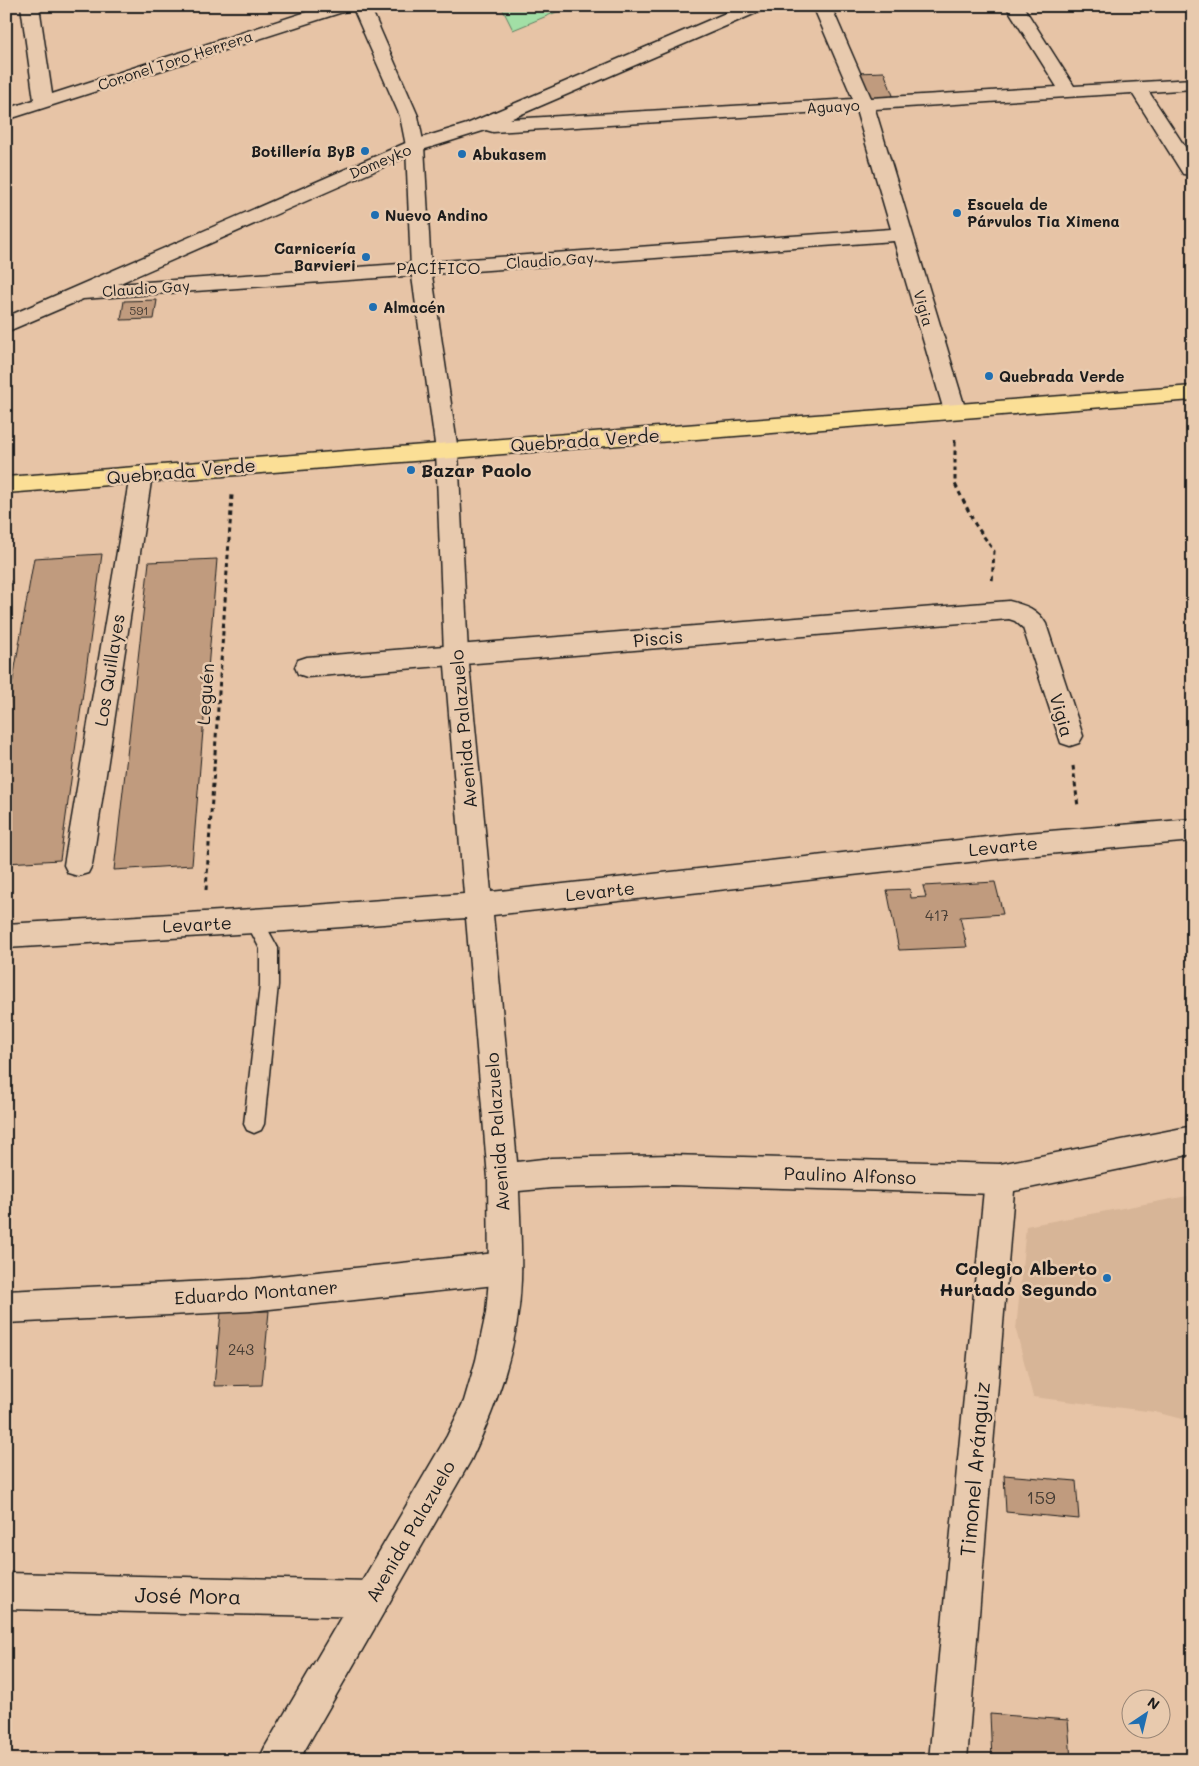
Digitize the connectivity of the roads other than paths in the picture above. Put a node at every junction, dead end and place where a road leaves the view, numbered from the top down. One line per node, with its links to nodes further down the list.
1 (30, 6): 10 (street)
2 (343, 6): 10 (street, Coronel Toro Herrera)
3 (361, 6): 14 (street, Avenida Palazuelo)
4 (757, 6): 13 (street, Domeyko)
5 (822, 6): 11 (street, Vigia)
6 (1014, 6): 9 (street)
7 (1193, 84): 8 (street, Aguayo)
8 (1137, 87): 9 (street, Aguayo); 15 (street)
9 (1068, 92): 11 (street, Aguayo)
10 (44, 103): 12 (street, Coronel Toro Herrera)
11 (864, 104): 13 (street, Aguayo); 16 (street, Vigia)
12 (6, 115)
13 (474, 128): 14 (street, Domeyko)
14 (415, 146): 17 (street, Avenida Palazuelo); 18 (street, Domeyko)
15 (1190, 170)
16 (902, 234): 17 (street, Claudio Gay); 21 (street, Vigia)
17 (422, 269): 18 (street, Claudio Gay); 22 (street, Avenida Palazuelo)
18 (78, 293): 19 (street, Domeyko)
19 (6, 325)
20 (1193, 393): 21 (main road, Quebrada Verde)
21 (955, 411): 22 (main road, Quebrada Verde)
22 (447, 451): 23 (main road, Quebrada Verde); 26 (street, Avenida Palazuelo)
23 (141, 474): 24 (main road, Quebrada Verde); 30 (street, Los Quillayes)
24 (6, 485)
25 (1000, 610): 26 (street, Piscis); 28 (street, Vigia)
26 (456, 654): 27 (street, Piscis); 31 (street, Avenida Palazuelo)
27 (308, 667)
28 (1070, 736)
29 (1193, 830): 31 (street, Levarte)
30 (78, 865)
31 (478, 905): 32 (street, Levarte); 36 (street, Avenida Palazuelo)
32 (255, 922): 33 (street, Levarte); 34 (lane)
33 (6, 936)
34 (254, 1124)
35 (1193, 1140): 37 (street, Paulino Alfonso)
36 (503, 1178): 37 (street, Paulino Alfonso); 38 (street, Avenida Palazuelo)
37 (1000, 1179): 43 (street, Timonel Aránguiz)
38 (505, 1268): 39 (street, Eduardo Montaner); 41 (street, Avenida Palazuelo)
39 (6, 1307)
40 (6, 1591): 41 (street, José Mora)
41 (370, 1599): 42 (street, Avenida Palazuelo)
42 (278, 1760)
43 (948, 1760)

